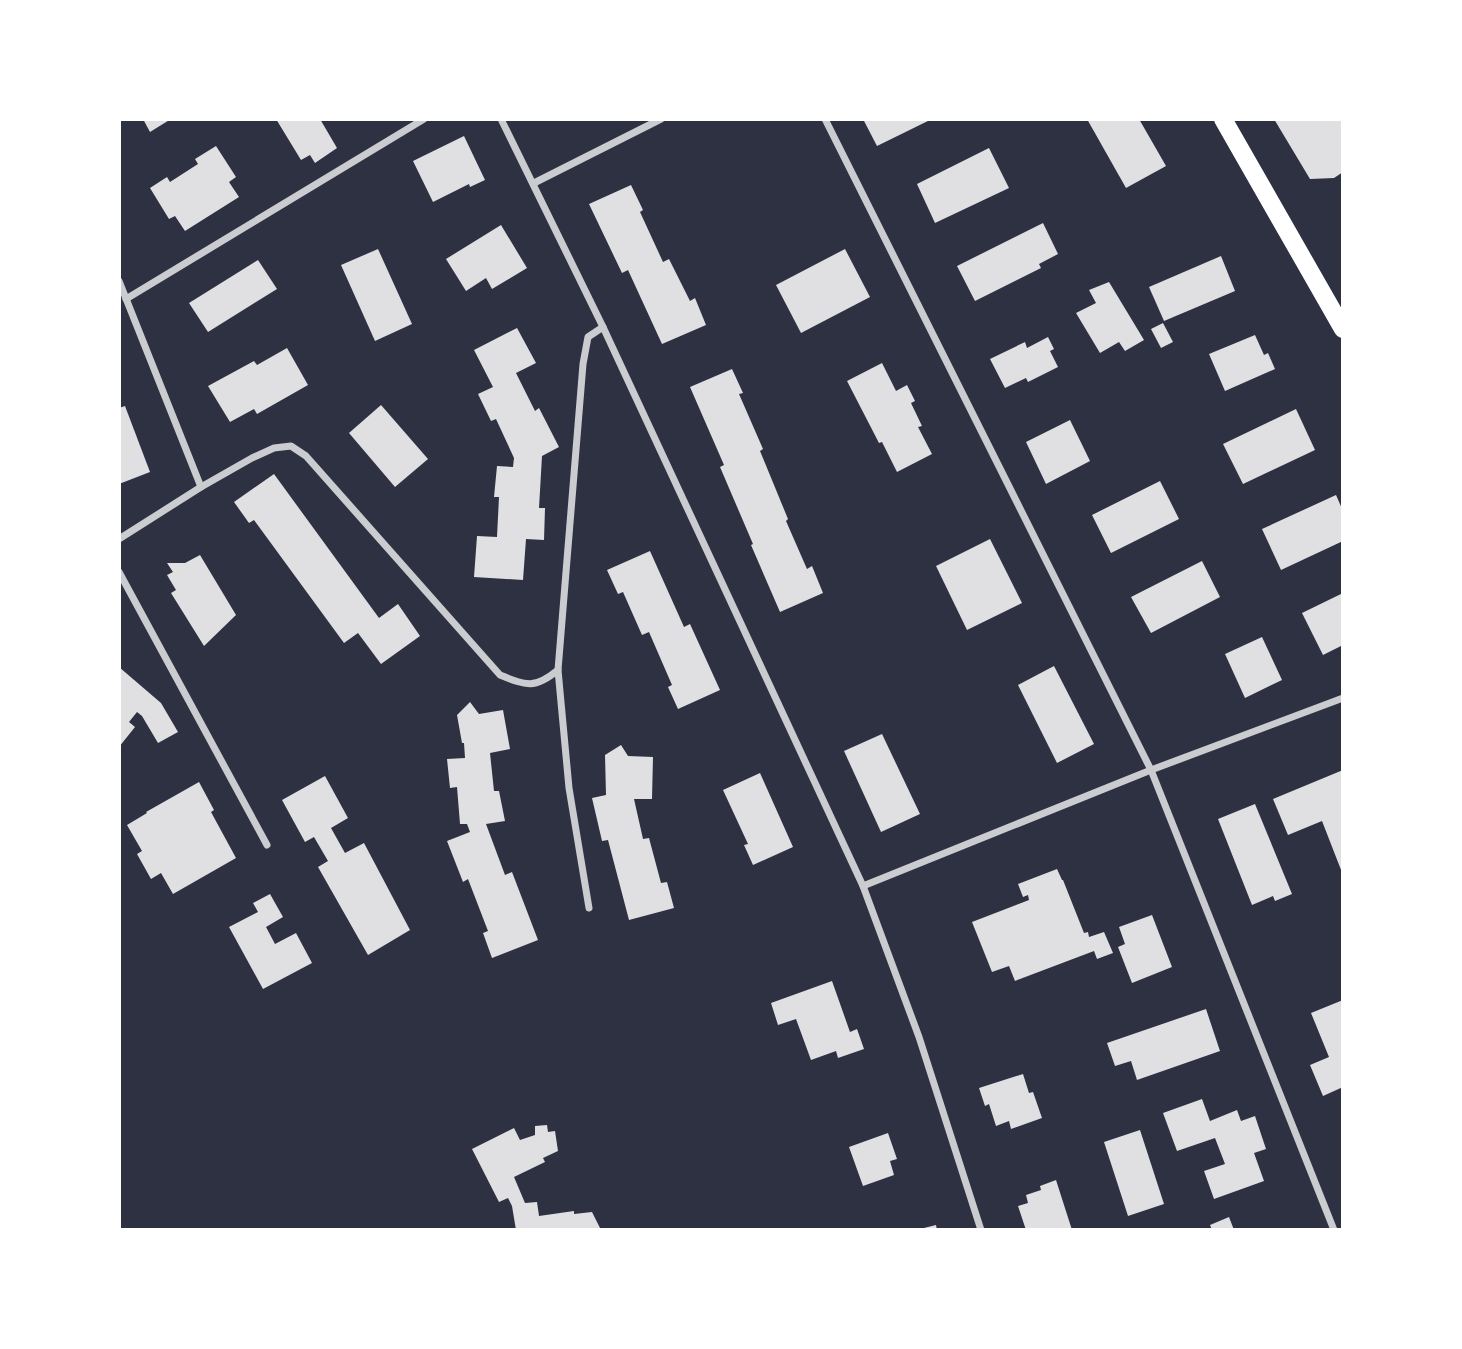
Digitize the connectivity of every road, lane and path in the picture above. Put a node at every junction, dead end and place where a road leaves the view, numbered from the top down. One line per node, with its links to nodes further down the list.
1 (424, 119): 8 (street)
2 (501, 119): 6 (street)
3 (661, 119): 6 (street)
4 (825, 119): 16 (street)
5 (1223, 119): 10 (main road)
6 (534, 183): 9 (street)
7 (119, 281): 8 (street)
8 (126, 299): 11 (street)
9 (603, 327): 14 (street); 18 (street)
10 (1343, 329)
11 (201, 487): 12 (street); 14 (street)
12 (119, 538)
13 (119, 572): 17 (street)
14 (558, 670): 19 (street)
15 (1343, 698): 16 (street)
16 (1151, 770): 18 (street); 21 (street)
17 (267, 845)
18 (863, 886): 20 (street)
19 (589, 908)
20 (981, 1230)
21 (1334, 1230)

